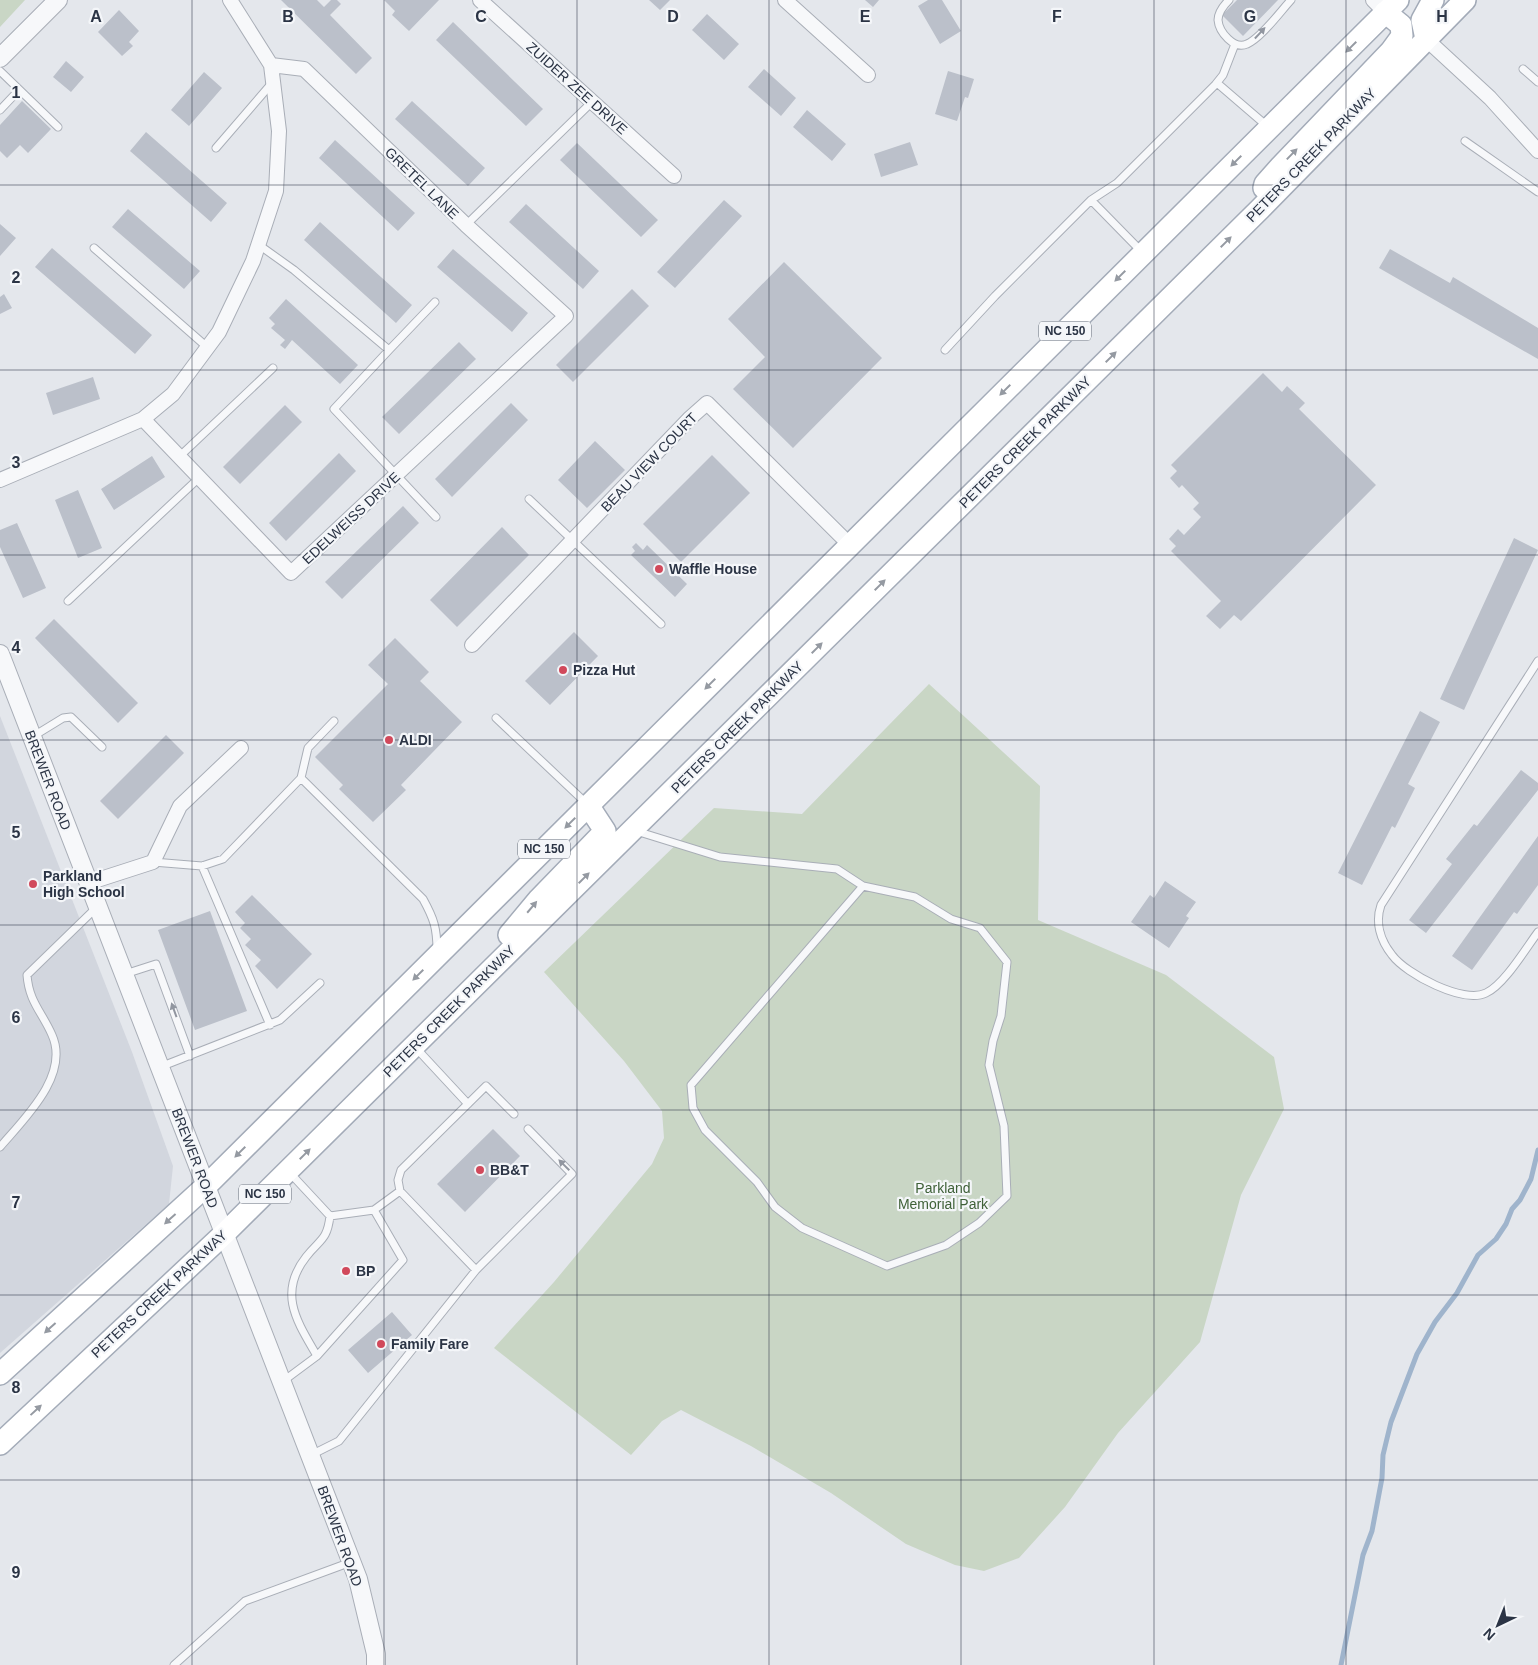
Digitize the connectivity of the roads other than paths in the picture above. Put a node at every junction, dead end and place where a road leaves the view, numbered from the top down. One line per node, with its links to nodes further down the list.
1 (58, 0): 12 (street)
2 (230, 0): 13 (street)
3 (480, 0): 21 (street, ZUIDER ZEE DRIVE)
4 (785, 0): 16 (street)
5 (1229, 0): 11 (lane)
6 (1291, 0): 11 (lane, one-way to 6)
7 (1433, 0): 10 (main road)
8 (1465, 0): 10 (main road, PETERS CREEK PARKWAY / NC 150)
9 (1385, 4): 24 (main road, NC 150, one-way to 24); 31 (main road, one-way to 9)
10 (1426, 39): 27 (street); 31 (main road, PETERS CREEK PARKWAY / NC 150)
11 (1235, 44): 19 (lane)
12 (0, 58)
13 (271, 65): 17 (street); 32 (street, GRETEL LANE)
14 (1523, 69): 18 (lane)
15 (0, 71): 20 (lane)
16 (868, 75)
17 (274, 80): 26 (lane); 33 (street)
18 (1538, 82)
19 (1217, 83): 24 (lane); 30 (lane)
20 (19, 90): 22 (lane); 23 (lane)
21 (593, 101): 28 (street, ZUIDER ZEE DRIVE); 32 (lane)
22 (0, 110)
23 (58, 127)
24 (1269, 128): 35 (main road, NC 150, one-way to 35)
25 (1465, 141): 29 (lane)
26 (216, 148)
27 (1538, 150)
28 (674, 176)
29 (1538, 192)
30 (1090, 200): 35 (lane); 40 (lane)
31 (1260, 209): 63 (main road, PETERS CREEK PARKWAY / NC 150, one-way to 31)
32 (466, 225): 37 (street, GRETEL LANE)
33 (259, 245): 38 (street); 39 (lane)
34 (94, 248): 38 (lane)
35 (1143, 253): 50 (main road, NC 150, one-way to 50)
36 (435, 302): 39 (lane)
37 (566, 316): 44 (street, EDELWEISS DRIVE)
38 (207, 346): 42 (street)
39 (389, 350): 44 (lane)
40 (945, 350)
41 (273, 368): 43 (lane)
42 (144, 418): 43 (street, EDELWEISS DRIVE); 46 (street)
43 (180, 456): 45 (street, EDELWEISS DRIVE)
44 (397, 475): 45 (street, EDELWEISS DRIVE); 48 (lane)
45 (200, 477): 51 (lane)
46 (0, 480)
47 (529, 499): 49 (lane)
48 (436, 517)
49 (573, 542): 50 (street, BEAU VIEW COURT); 52 (lane); 53 (street, BEAU VIEW COURT)
50 (850, 545): 62 (main road, NC 150, one-way to 62)
51 (68, 601)
52 (661, 624)
53 (472, 645)
54 (0, 654): 58 (street, BREWER ROAD)
55 (1538, 661): 69 (lane)
56 (496, 718): 62 (lane)
57 (334, 721): 61 (lane)
58 (32, 737): 59 (lane); 66 (street, BREWER ROAD)
59 (102, 747)
60 (241, 748): 64 (street)
61 (301, 778): 65 (lane); 70 (lane)
62 (588, 805): 70 (main road, NC 150, one-way to 70); 74 (main road, one-way to 62)
63 (633, 830): 67 (lane); 74 (main road, PETERS CREEK PARKWAY / NC 150, one-way to 63)
64 (153, 862): 65 (lane); 66 (street)
65 (202, 866): 73 (lane)
66 (88, 883): 68 (street, BREWER ROAD)
67 (863, 886): 67 (lane)
68 (97, 906): 71 (street, BREWER ROAD); 80 (lane)
69 (1538, 932)
70 (437, 956): 82 (main road, NC 150, one-way to 82)
71 (124, 974): 75 (lane, one-way to 71); 76 (street, BREWER ROAD)
72 (320, 982): 73 (lane)
73 (270, 1025): 75 (lane)
74 (418, 1042): 77 (lane); 81 (main road, PETERS CREEK PARKWAY / NC 150, one-way to 74)
75 (190, 1056): 76 (lane)
76 (160, 1067): 82 (street, BREWER ROAD)
77 (468, 1104): 78 (lane); 83 (lane)
78 (514, 1114)
79 (528, 1128): 87 (lane, one-way to 79)
80 (0, 1146)
81 (288, 1171): 85 (lane); 86 (main road, PETERS CREEK PARKWAY / NC 150)
82 (206, 1186): 86 (street, BREWER ROAD); 89 (main road, NC 150, one-way to 89)
83 (400, 1191): 84 (lane); 87 (lane)
84 (374, 1210): 85 (lane); 88 (lane)
85 (330, 1216): 88 (lane)
86 (225, 1233): 90 (street, BREWER ROAD); 91 (main road, PETERS CREEK PARKWAY / NC 150, one-way to 86)
87 (476, 1270): 92 (lane)
88 (317, 1356): 90 (lane)
89 (0, 1374)
90 (282, 1382): 92 (street, BREWER ROAD)
91 (0, 1444)
92 (310, 1456): 93 (street, BREWER ROAD)
93 (351, 1562): 94 (lane); 95 (street, BREWER ROAD)
94 (174, 1665)
95 (376, 1665)

